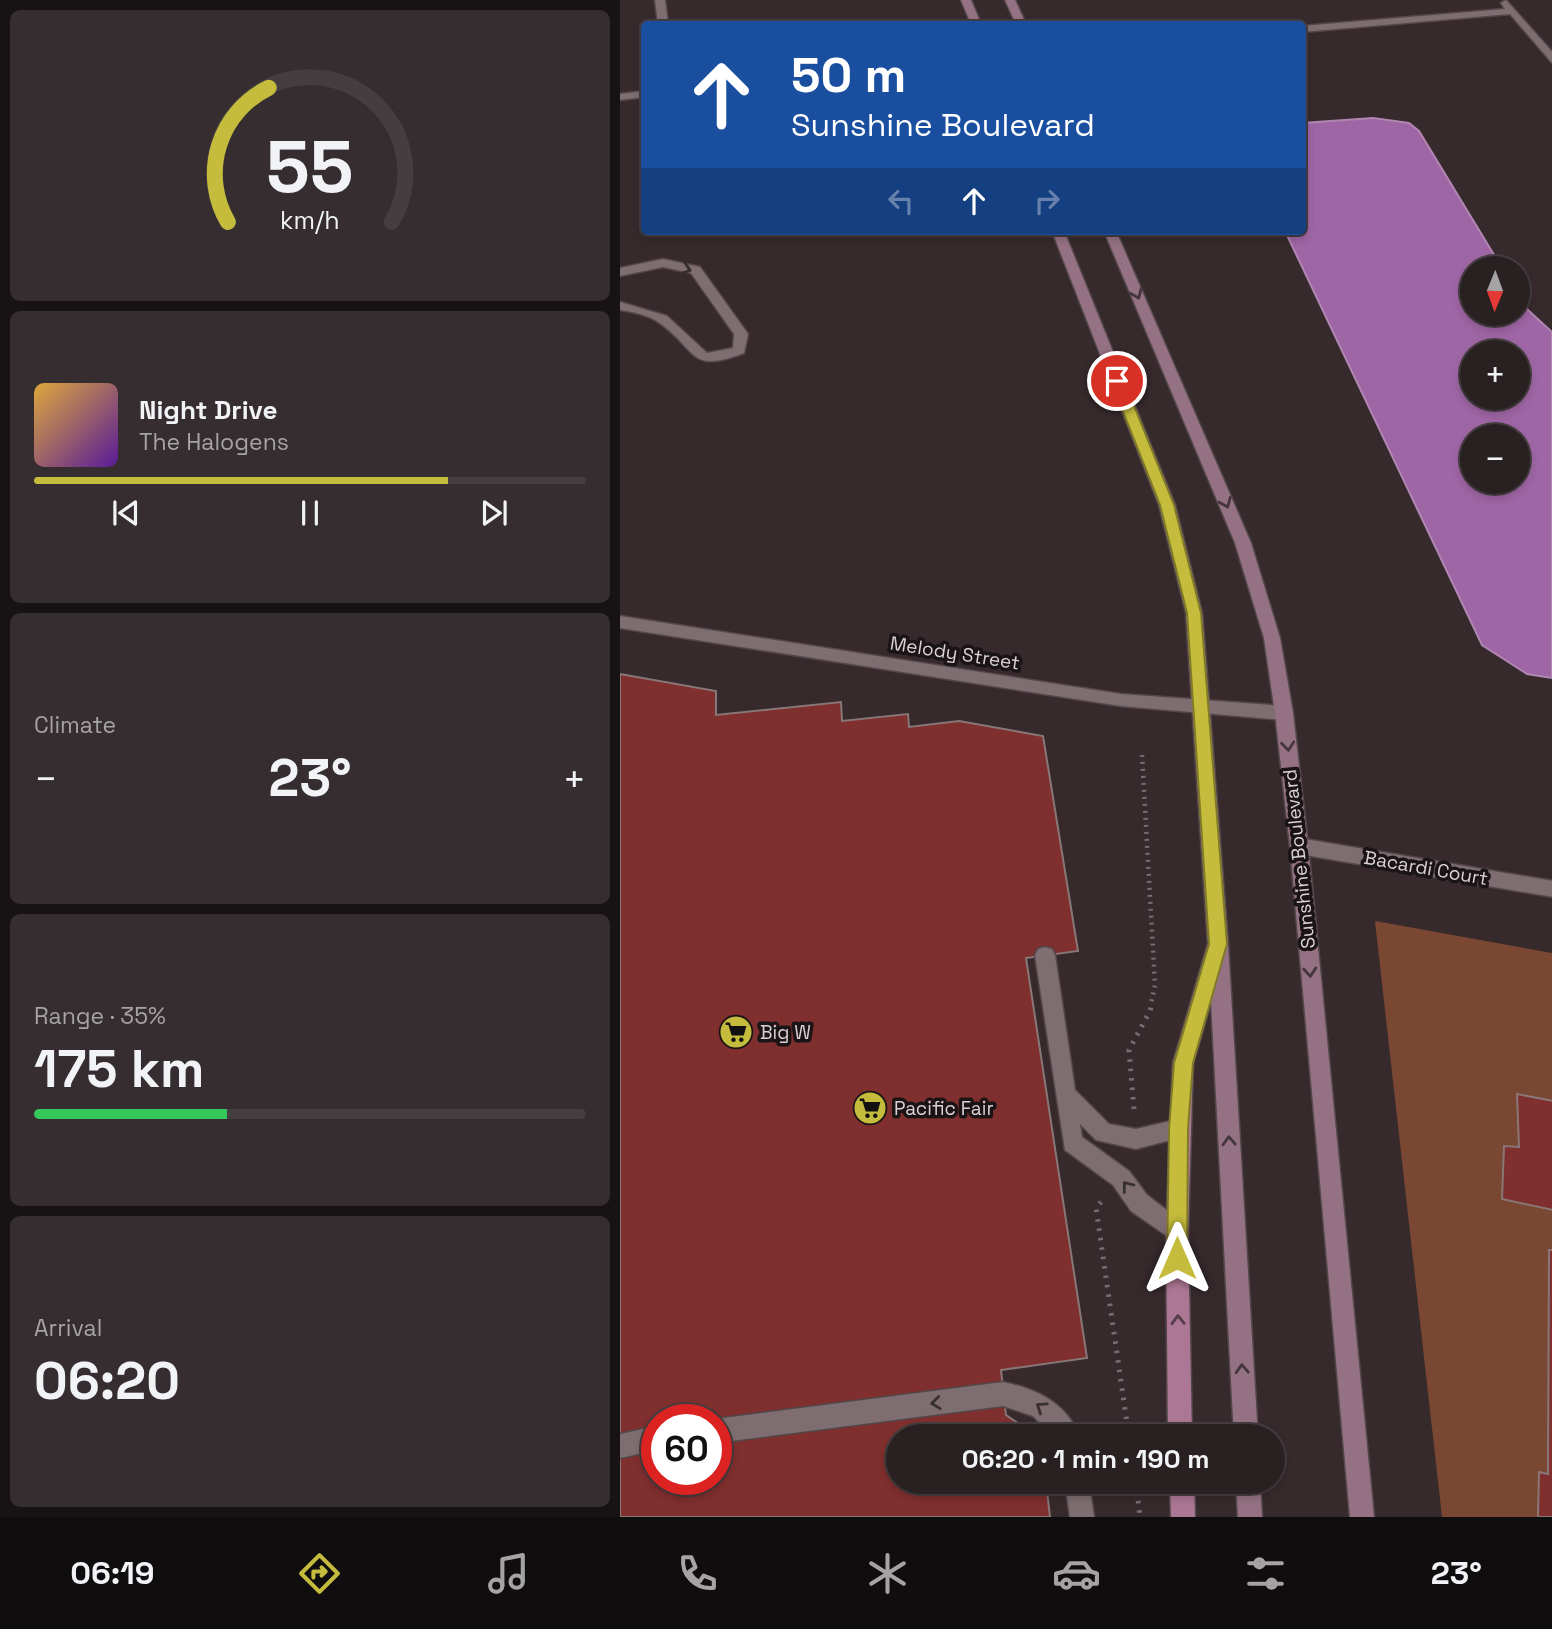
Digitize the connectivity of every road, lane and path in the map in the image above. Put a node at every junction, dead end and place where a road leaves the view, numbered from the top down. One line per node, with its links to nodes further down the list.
1 (660, 0): 6 (street)
2 (966, 0): 7 (main road)
3 (1010, 0): 8 (main road)
4 (1504, 0): 5 (street)
5 (1513, 11): 9 (street); 10 (street)
6 (663, 21)
7 (975, 21)
8 (1020, 21)
9 (1306, 29)
10 (1553, 61)
11 (641, 94): 12 (street)
12 (620, 97)
13 (1060, 235): 18 (main road)
14 (1112, 235): 19 (main road, Sunshine Boulevard, one-way to 19)
15 (620, 272): 16 (street, one-way to 16)
16 (620, 306)
17 (620, 622): 18 (street, Melody Street)
18 (1199, 707): 19 (street, Melody Street); 23 (main road)
19 (1284, 713): 21 (main road, Sunshine Boulevard, one-way to 21)
20 (1142, 755): 27 (path)
21 (1298, 846): 22 (street, Bacardi Court); 45 (main road, Sunshine Boulevard, one-way to 45)
22 (1553, 889)
23 (1218, 944): 26 (main road); 33 (main road, one-way to 23)
24 (1045, 955): 25 (street)
25 (1066, 1095): 27 (street); 28 (street)
26 (1179, 1129): 27 (street); 29 (main road)
27 (1136, 1139)
28 (1122, 1178): 29 (street, one-way to 28); 31 (path)
29 (1177, 1232): 32 (main road, one-way to 29)
30 (1060, 1424): 34 (street, one-way to 34)
31 (1127, 1424)
32 (1181, 1424)
33 (1245, 1424)
34 (732, 1429)
35 (641, 1441): 36 (street)
36 (620, 1446)
37 (1079, 1494): 41 (street)
38 (1137, 1494): 42 (path)
39 (1182, 1494): 43 (main road)
40 (1249, 1494): 44 (main road)
41 (1082, 1517)
42 (1140, 1517)
43 (1183, 1517)
44 (1250, 1517)
45 (1362, 1517)

